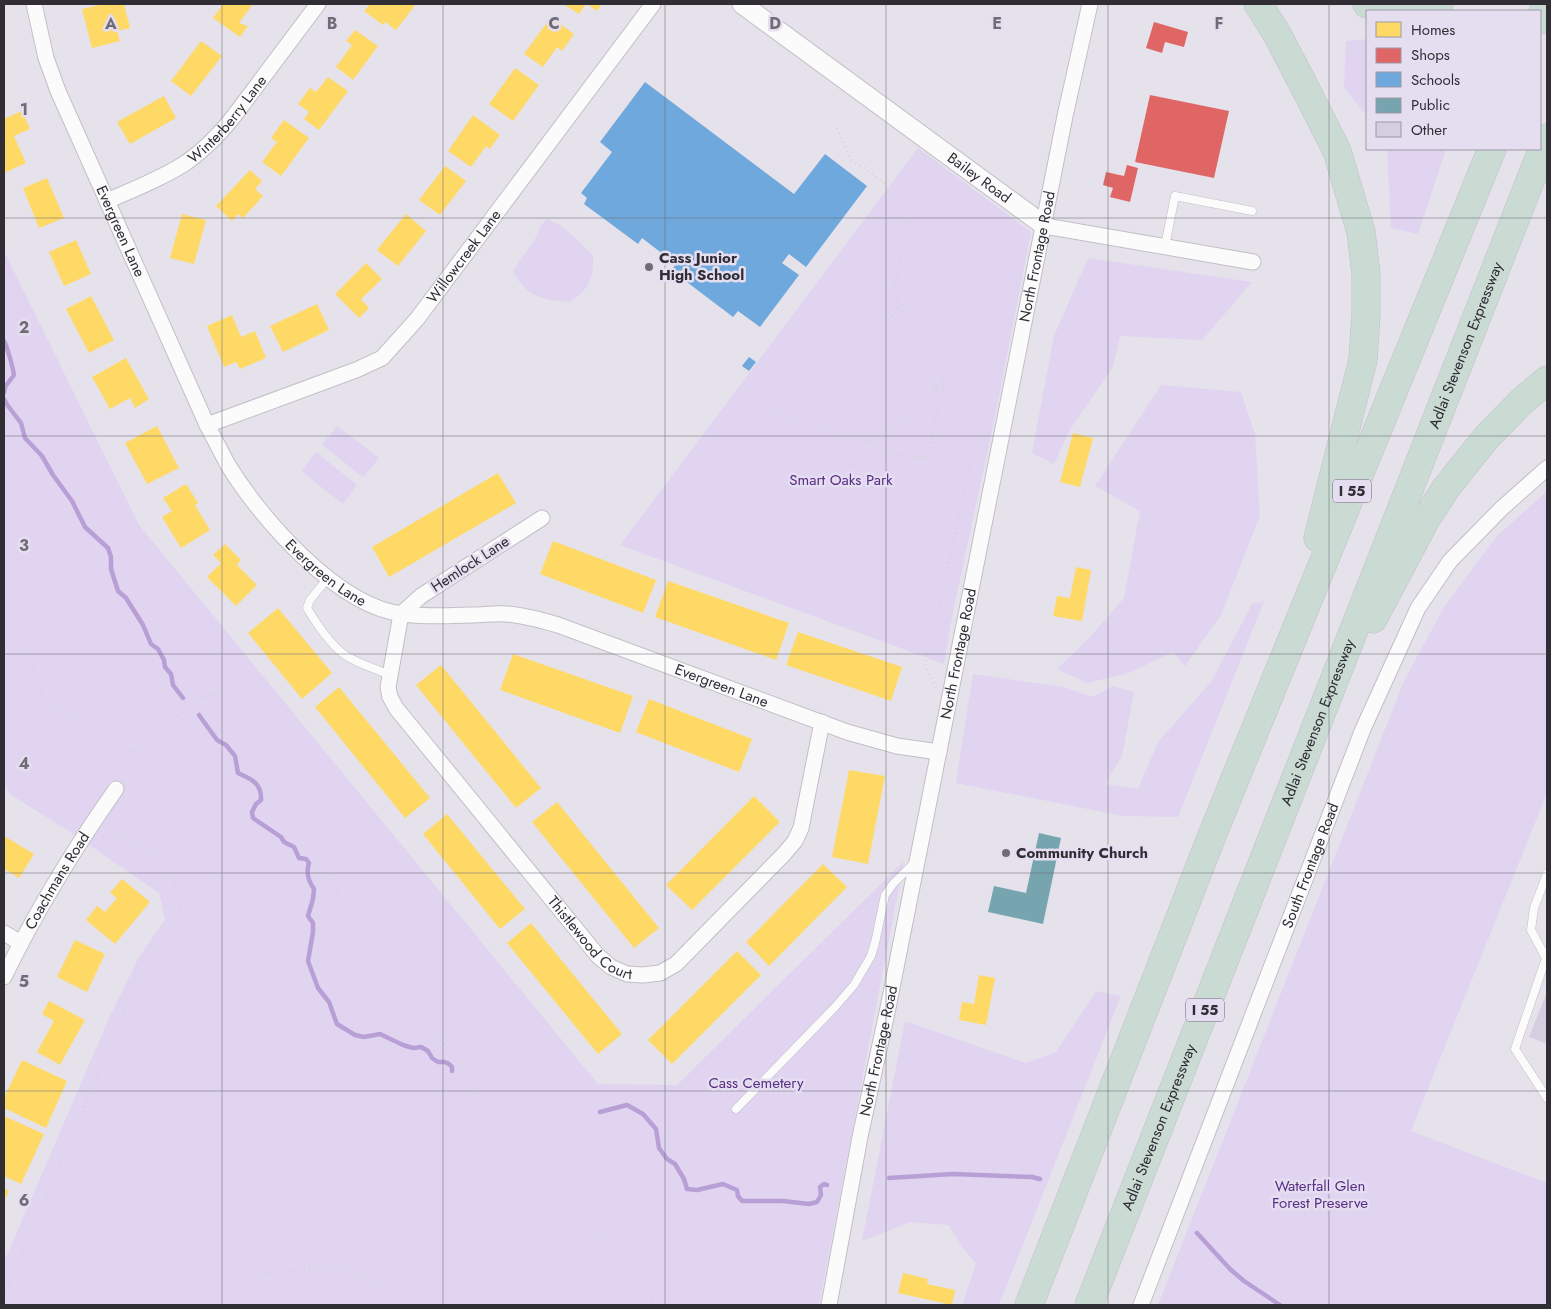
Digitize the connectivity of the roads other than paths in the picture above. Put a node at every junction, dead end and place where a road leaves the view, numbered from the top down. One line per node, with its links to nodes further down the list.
1 (34, 4): 13 (street, Evergreen Lane)
2 (318, 4): 13 (street, Winterberry Lane)
3 (653, 4): 19 (street, Willowcreek Lane)
4 (742, 4): 15 (street, Bailey Road)
5 (1090, 4): 15 (street, North Frontage Road)
6 (1258, 4): 24 (highway)
7 (1367, 4): 8 (highway)
8 (1439, 4)
9 (1546, 4): 10 (highway)
10 (1541, 17)
11 (1547, 138): 26 (highway, Adlai Stevenson Expressway / I 55)
12 (1492, 150): 24 (highway, I 55)
13 (107, 201): 19 (street, Evergreen Lane)
14 (1252, 211): 16 (lane)
15 (1045, 226): 16 (street, Bailey Road); 28 (street, North Frontage Road)
16 (1165, 246): 17 (street, Bailey Road)
17 (1253, 262)
18 (1547, 380): 26 (highway)
19 (207, 425): 22 (street, Evergreen Lane)
20 (1547, 468): 41 (street, South Frontage Road)
21 (542, 518): 23 (street, Hemlock Lane)
22 (328, 578): 23 (street, Evergreen Lane); 25 (lane)
23 (401, 614): 25 (street, Thistlewood Court); 27 (street, Evergreen Lane)
24 (1297, 624): 39 (highway, I 55)
25 (390, 674): 27 (street, Thistlewood Court)
26 (1320, 714): 40 (highway, Adlai Stevenson Expressway / I 55)
27 (822, 722): 28 (street, Evergreen Lane)
28 (939, 752): 30 (street, North Frontage Road)
29 (116, 789): 33 (street, Coachmans Road)
30 (917, 860): 37 (lane); 38 (street, North Frontage Road)
31 (1547, 874): 34 (lane)
32 (4, 934): 33 (street)
33 (21, 943): 35 (street, Coachmans Road)
34 (1547, 958): 36 (lane)
35 (4, 977)
36 (1547, 1098)
37 (736, 1110)
38 (829, 1305)
39 (1029, 1305)
40 (1089, 1305)
41 (1141, 1305)

